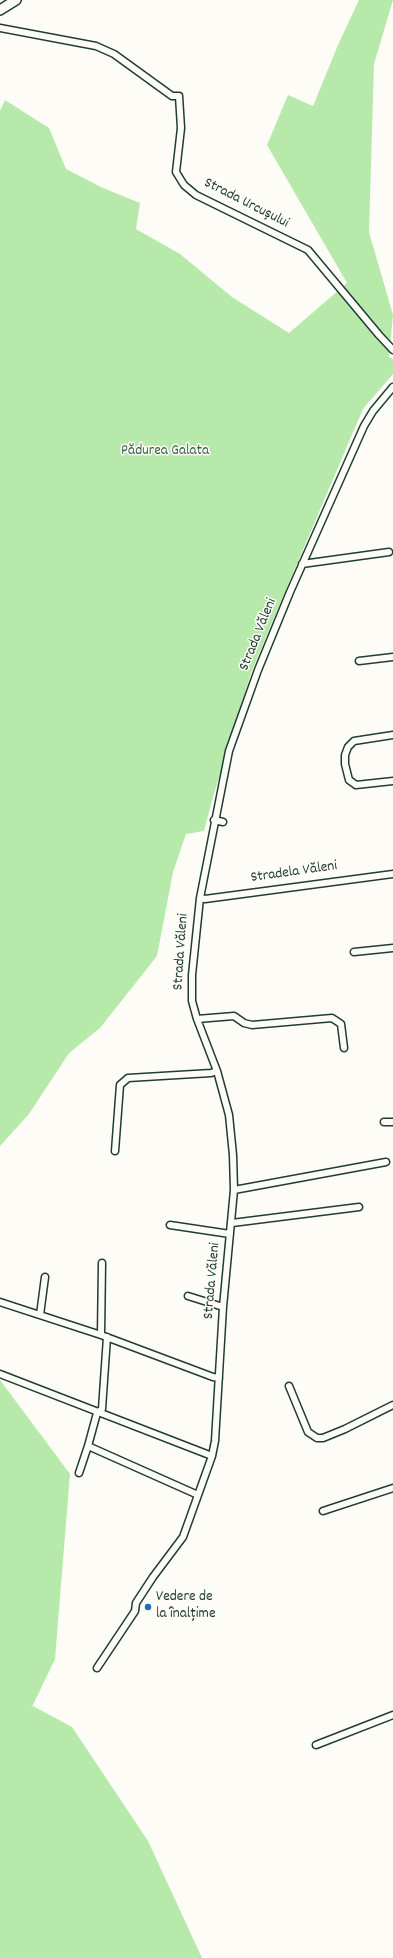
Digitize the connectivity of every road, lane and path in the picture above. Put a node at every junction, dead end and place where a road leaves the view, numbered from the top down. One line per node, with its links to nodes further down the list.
1 (16, 0): 2 (street)
2 (0, 10)
3 (0, 28): 4 (street, Strada Urcușului)
4 (393, 350)
5 (393, 387): 7 (street, Strada Văleni)
6 (389, 552): 7 (street)
7 (302, 564): 12 (street, Strada Văleni)
8 (393, 657): 9 (street)
9 (359, 661)
10 (393, 736): 11 (street)
11 (393, 781)
12 (214, 820): 13 (street); 15 (street, Strada Văleni)
13 (223, 822)
14 (393, 874): 15 (street, Stradela Văleni)
15 (200, 898): 18 (street, Strada Văleni)
16 (393, 948): 17 (street)
17 (354, 952)
18 (196, 1019): 19 (street); 20 (street, Strada Văleni)
19 (344, 1048)
20 (217, 1071): 23 (street); 25 (street, Strada Văleni)
21 (384, 1122): 22 (street)
22 (393, 1122)
23 (115, 1151)
24 (386, 1162): 25 (street)
25 (234, 1190): 27 (street, Strada Văleni)
26 (359, 1207): 27 (street)
27 (232, 1223): 29 (street, Strada Văleni)
28 (170, 1225): 29 (street)
29 (230, 1234): 34 (street, Strada Văleni)
30 (102, 1263): 36 (street)
31 (45, 1277): 35 (street)
32 (188, 1296): 34 (street)
33 (0, 1302): 35 (street)
34 (224, 1307): 38 (street, Strada Văleni)
35 (40, 1315): 36 (street)
36 (104, 1336): 38 (street); 41 (street)
37 (0, 1374): 41 (street)
38 (219, 1378): 43 (street, Strada Văleni)
39 (289, 1386): 40 (street)
40 (393, 1405)
41 (99, 1412): 42 (street); 43 (street)
42 (88, 1446): 44 (street); 46 (street)
43 (212, 1456): 46 (street, Strada Văleni)
44 (79, 1473)
45 (393, 1488): 47 (street)
46 (198, 1494): 48 (street, Strada Văleni)
47 (324, 1511)
48 (97, 1668)
49 (393, 1715): 50 (street)
50 (316, 1745)

